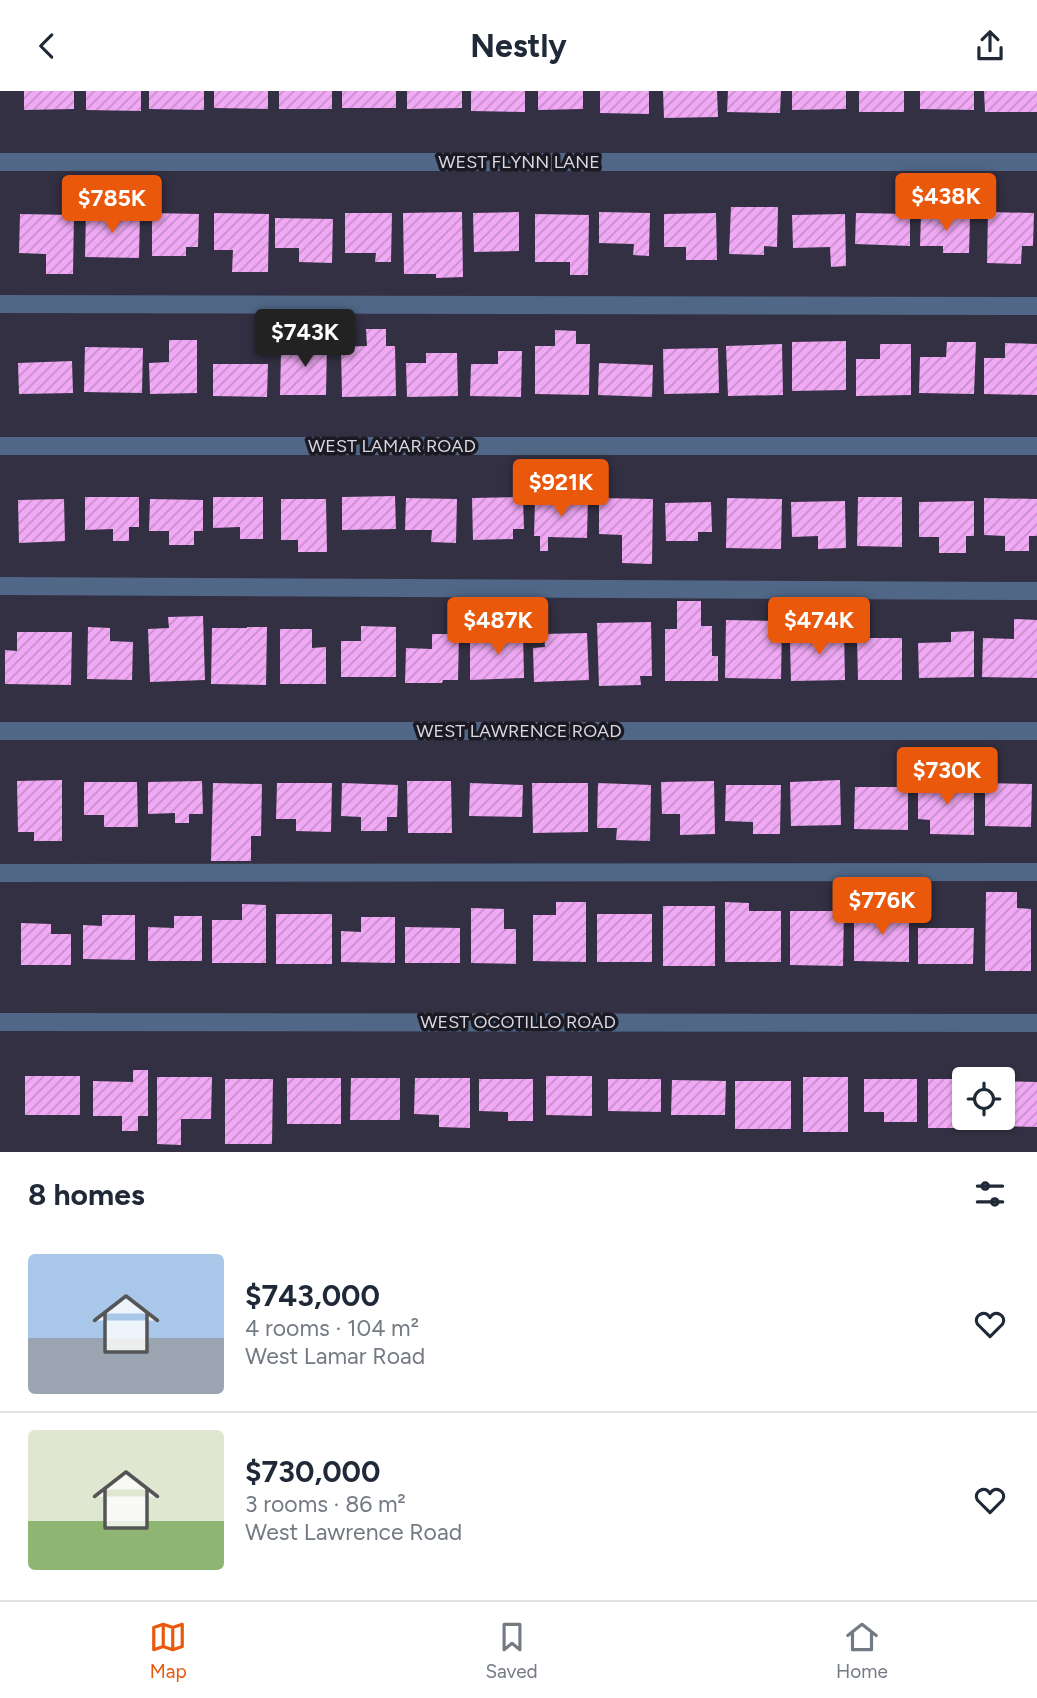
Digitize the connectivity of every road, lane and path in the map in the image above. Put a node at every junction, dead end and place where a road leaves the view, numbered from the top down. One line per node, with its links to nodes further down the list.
1 (0, 162): 2 (street, WEST FLYNN LANE)
2 (1037, 162)
3 (0, 305): 4 (street)
4 (1037, 306)
5 (0, 446): 6 (street, WEST LAMAR ROAD)
6 (1037, 446)
7 (0, 586): 8 (street)
8 (1037, 591)
9 (0, 731): 10 (street, WEST LAWRENCE ROAD)
10 (1037, 731)
11 (1037, 872): 12 (street)
12 (0, 873)
13 (0, 1021): 14 (street, WEST OCOTILLO ROAD)
14 (1037, 1023)

